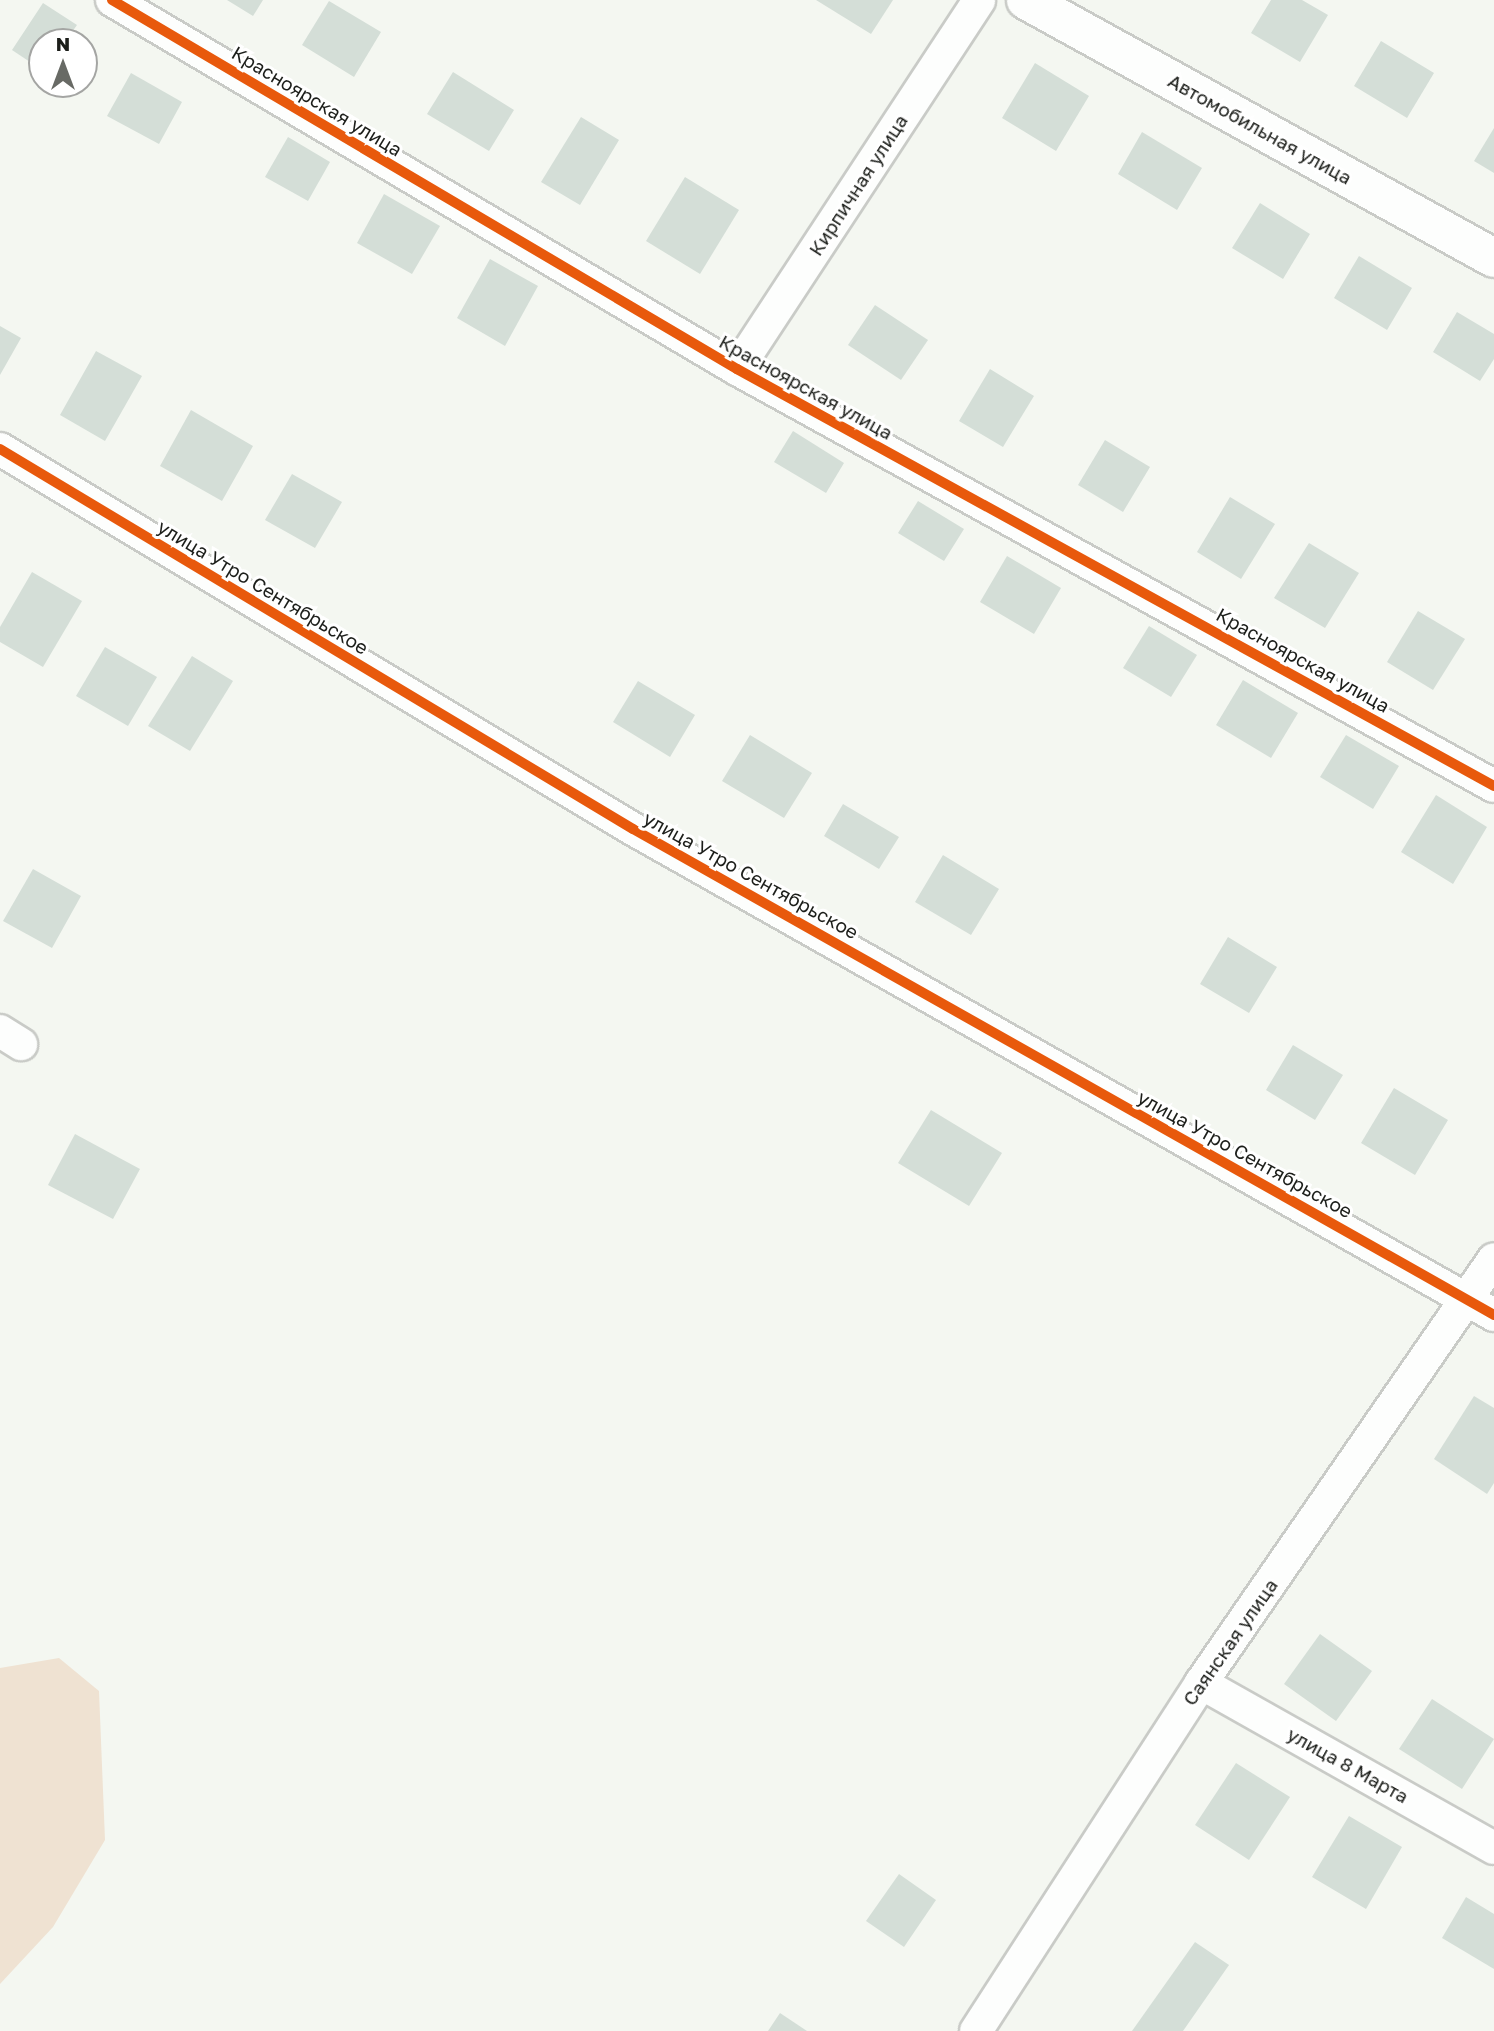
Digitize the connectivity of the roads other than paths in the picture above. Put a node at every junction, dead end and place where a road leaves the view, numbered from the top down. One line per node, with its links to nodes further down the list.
1 (112, 0): 5 (street, Красноярская улица)
2 (979, 0): 5 (street, Кирпичная улица)
3 (1026, 0): 4 (street, Автомобильная улица)
4 (1494, 258)
5 (737, 369): 7 (street, Красноярская улица)
6 (0, 449): 9 (street, улица Утро Сентябрьское)
7 (1494, 786)
8 (1494, 1259): 9 (street, Саянская улица)
9 (1481, 1308): 10 (street, Саянская улица)
10 (1201, 1683): 11 (street, улица 8 Марта); 12 (street, Саянская улица)
11 (1494, 1848)
12 (976, 2031)

